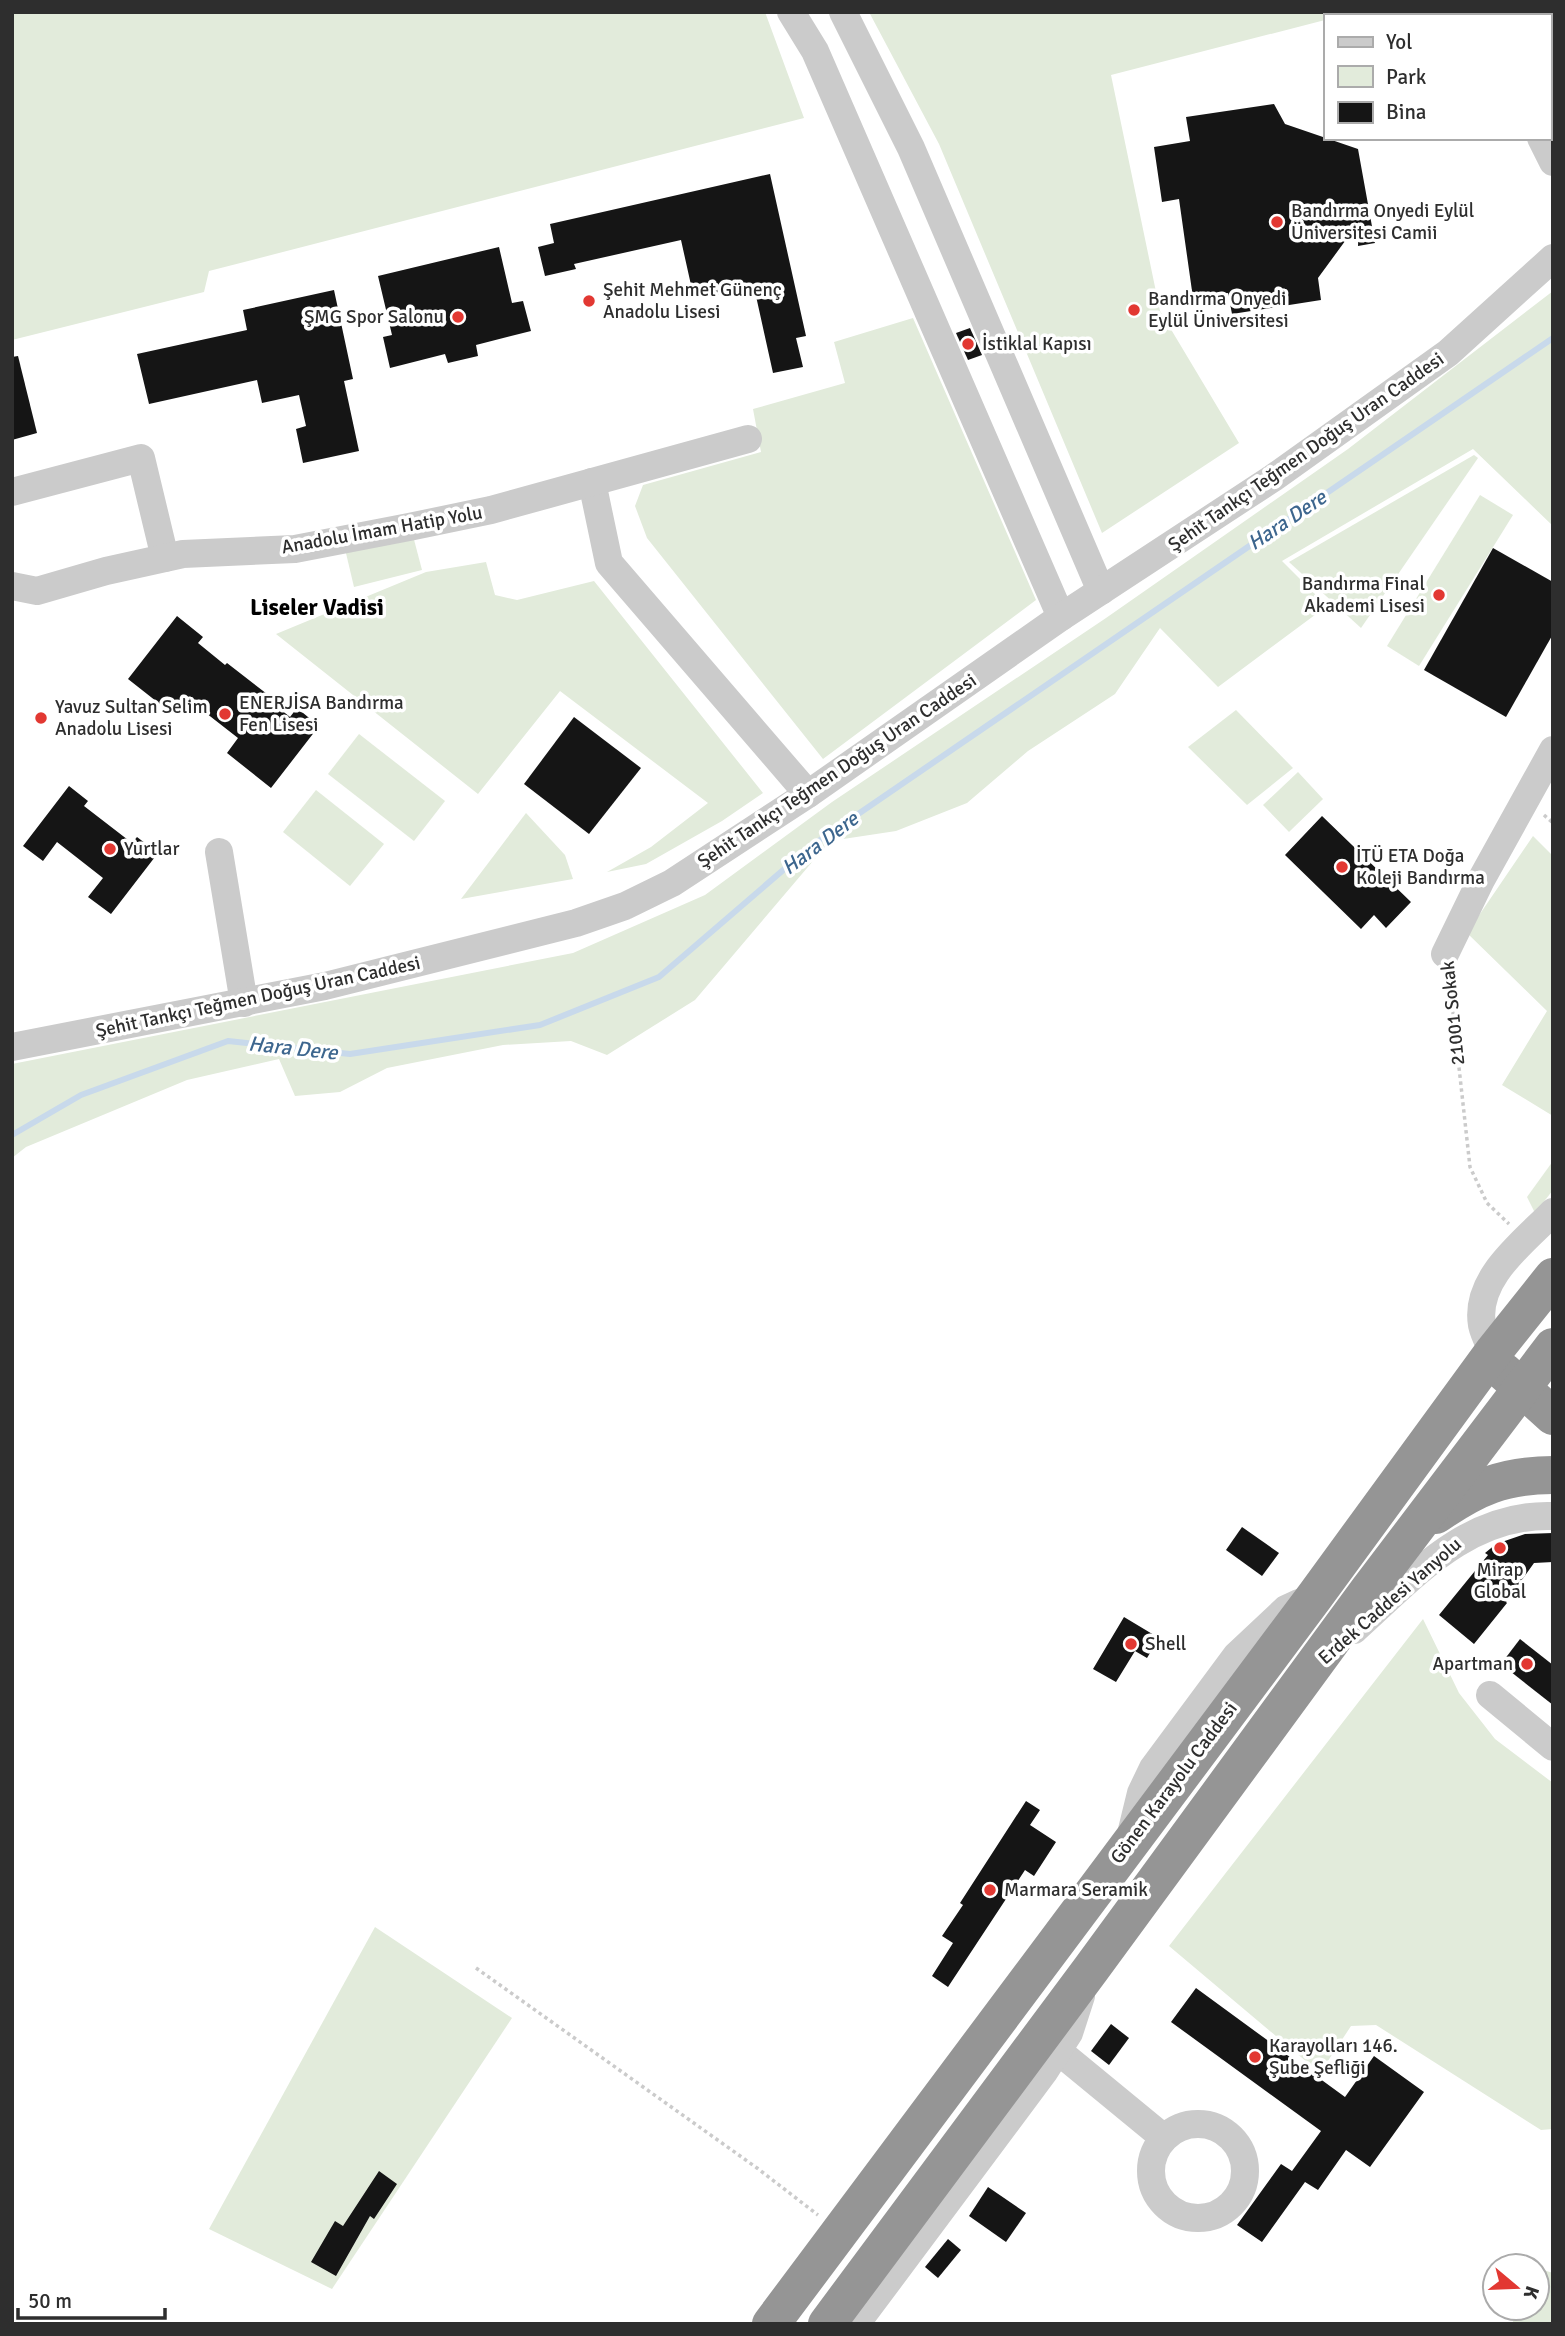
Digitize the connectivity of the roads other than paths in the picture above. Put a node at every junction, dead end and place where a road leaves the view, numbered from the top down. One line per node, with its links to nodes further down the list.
1 (791, 12): 12 (street)
2 (843, 12): 11 (street)
3 (1542, 140): 4 (street)
4 (1553, 162)
5 (1553, 258): 11 (street, Şehit Tankçı Teğmen Doğuş Uran Caddesi)
6 (748, 439): 7 (street, Anadolu İmam Hatip Yolu)
7 (592, 482): 9 (street, Anadolu İmam Hatip Yolu); 14 (street)
8 (12, 492): 9 (street)
9 (165, 558): 10 (street, Anadolu İmam Hatip Yolu)
10 (12, 586)
11 (1101, 591): 12 (street, Şehit Tankçı Teğmen Doğuş Uran Caddesi)
12 (1061, 617): 14 (street, Şehit Tankçı Teğmen Doğuş Uran Caddesi)
13 (1553, 750): 16 (street, 21001 Sokak)
14 (808, 794): 17 (street, Şehit Tankçı Teğmen Doğuş Uran Caddesi)
15 (219, 852): 17 (street)
16 (1446, 954)
17 (244, 1003): 18 (street, Şehit Tankçı Teğmen Doğuş Uran Caddesi)
18 (12, 1047)
19 (1553, 1212): 21 (street)
20 (1553, 1277): 21 (highway, Gönen Karayolu Caddesi)
21 (1494, 1351): 22 (highway); 27 (street); 34 (highway, Gönen Karayolu Caddesi)
22 (1541, 1370): 23 (highway); 26 (highway)
23 (1553, 1416)
24 (1553, 1475): 26 (highway)
25 (1553, 1516): 28 (street, Erdek Caddesi Yanyolu)
26 (1402, 1547): 27 (highway)
27 (1368, 1591): 28 (highway)
28 (1310, 1670): 31 (highway)
29 (1490, 1695): 30 (street)
30 (1553, 1747)
31 (1091, 1969): 32 (street); 35 (highway)
32 (1058, 2050): 33 (street); 36 (street)
33 (1164, 2138)
34 (771, 2324)
35 (827, 2324)
36 (856, 2324)

